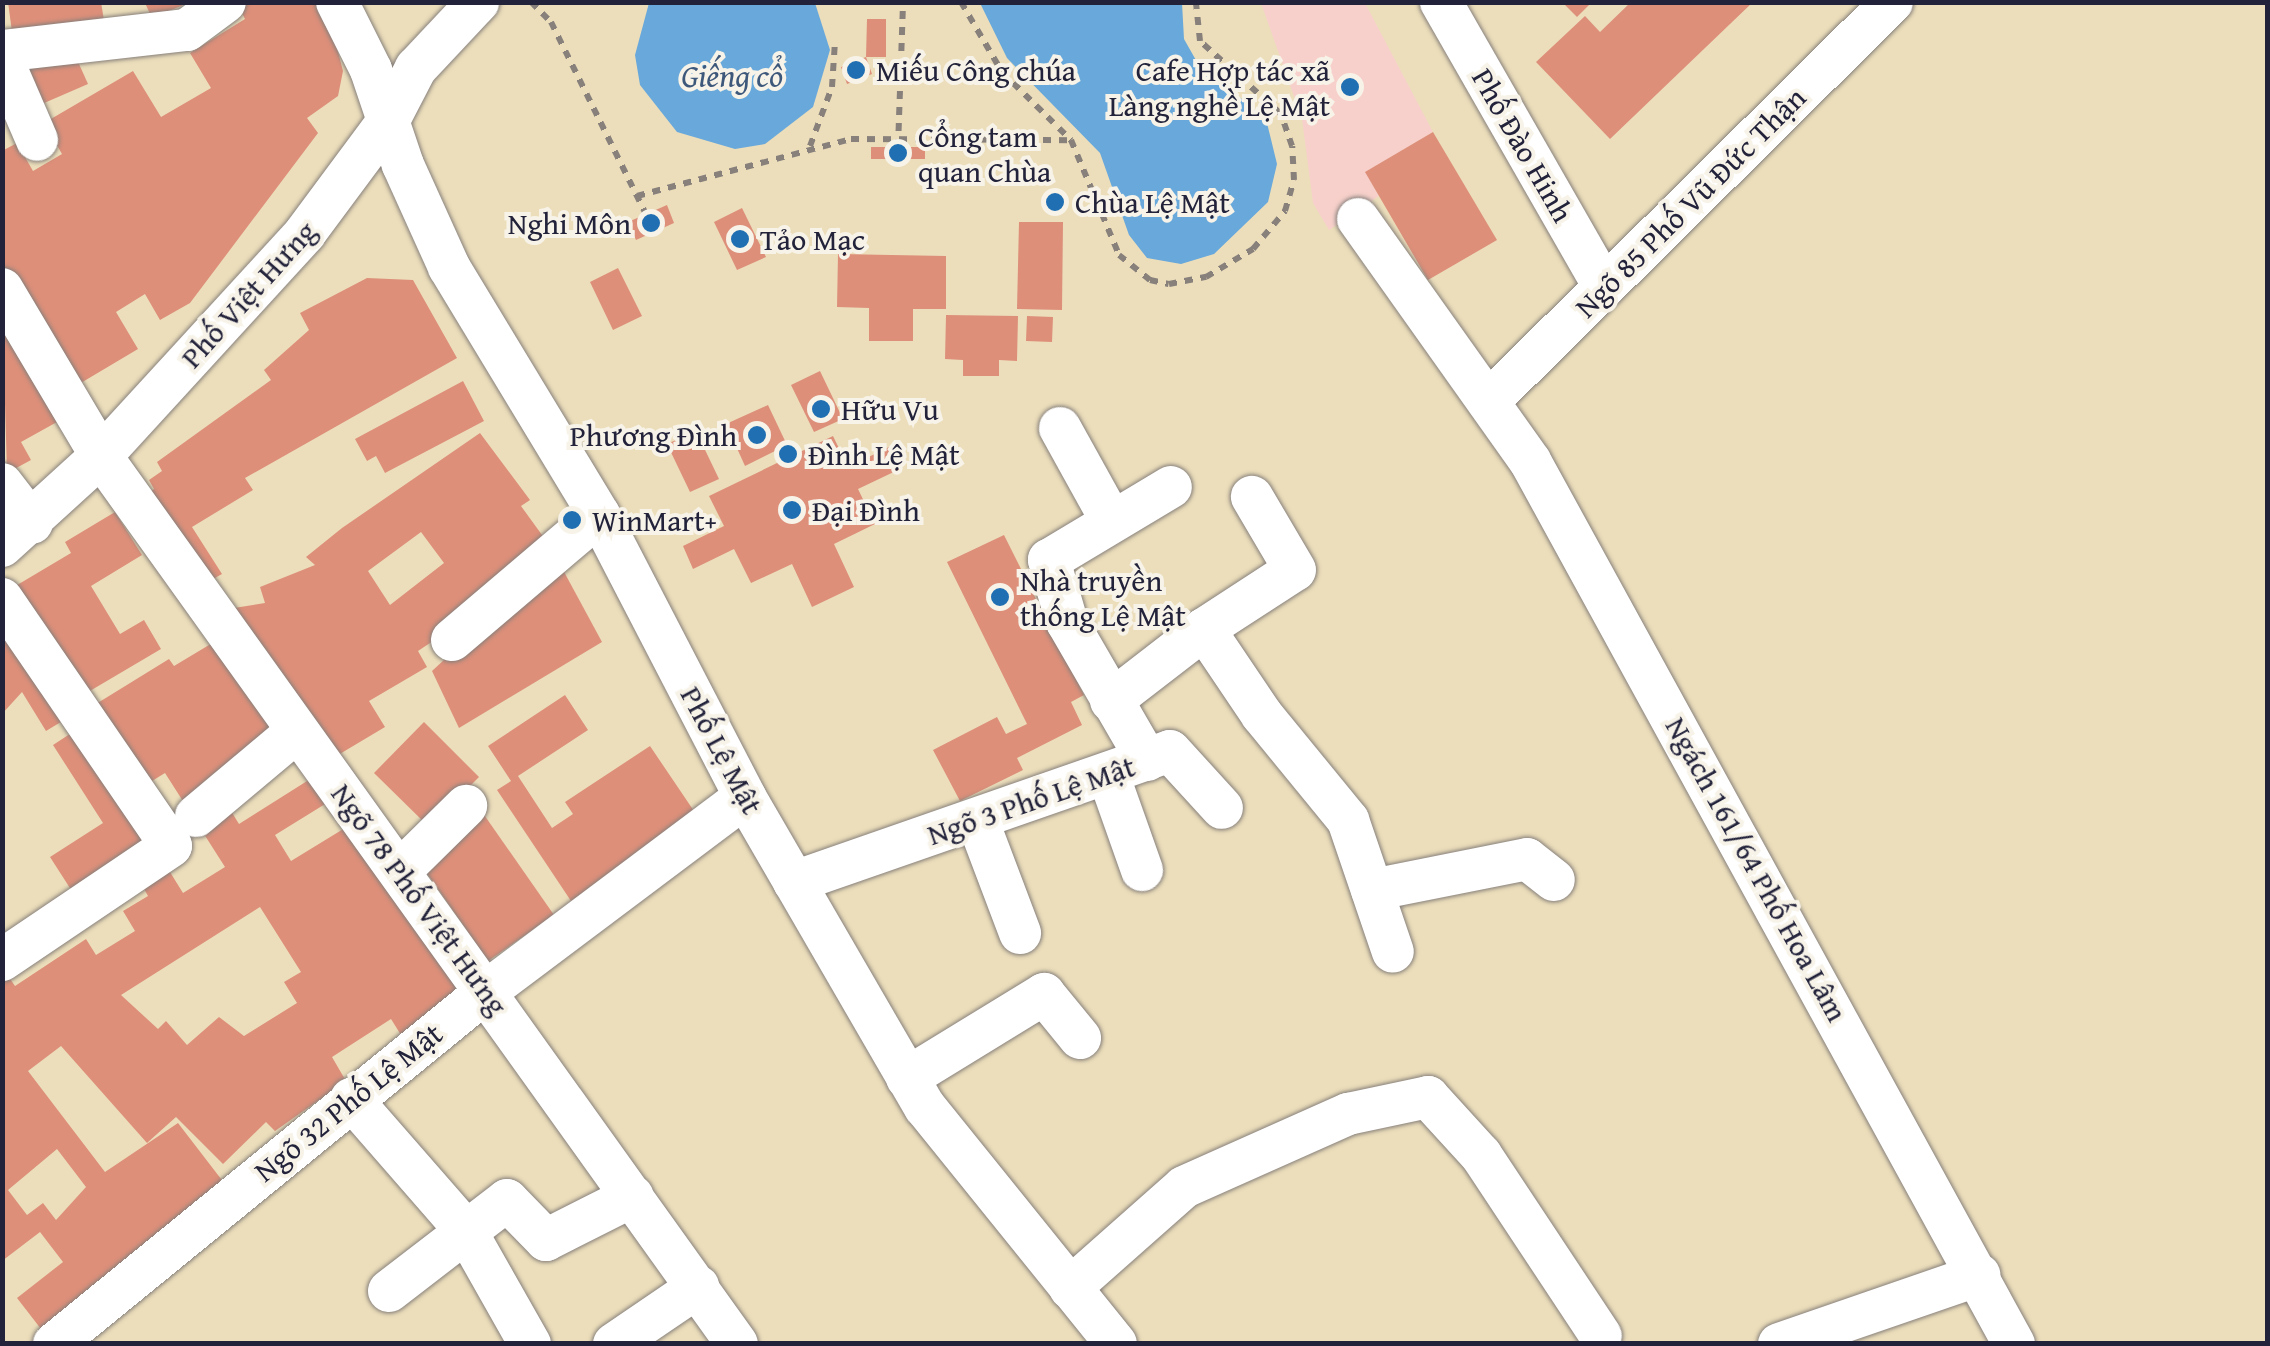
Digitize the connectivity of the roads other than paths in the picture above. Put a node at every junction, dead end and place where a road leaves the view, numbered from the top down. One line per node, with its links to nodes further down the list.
1 (224, 2): 6 (street)
2 (336, 2): 8 (street)
3 (478, 2): 8 (street, Phố Việt Hưng)
4 (1441, 2): 11 (street, Phố Đào Hinh)
5 (1892, 2): 11 (street, Ngõ 85 Phố Vũ Đức Thận)
6 (2, 51)
7 (2, 59): 9 (street)
8 (388, 120): 15 (street, Phố Việt Hưng); 19 (street, Phố Lệ Mật)
9 (37, 140)
10 (1358, 218): 13 (street, Ngách 161/64 Phố Hoa Lâm)
11 (1604, 287): 13 (street, Ngõ 85 Phố Vũ Đức Thận)
12 (2, 289): 15 (street, Ngõ 78 Phố Việt Hưng)
13 (1489, 401): 47 (street, Ngách 161/64 Phố Hoa Lâm)
14 (1060, 428): 20 (street)
15 (101, 456): 21 (street, Phố Việt Hưng); 26 (street, Ngõ 78 Phố Việt Hưng)
16 (2, 484): 21 (street)
17 (1171, 486): 20 (street, Ngõ 3 Phố Lệ Mật)
18 (1252, 498): 23 (street)
19 (599, 514): 24 (street); 28 (street, Phố Lệ Mật)
20 (1112, 522): 25 (street, Ngõ 3 Phố Lệ Mật)
21 (17, 534)
22 (2, 598): 40 (street)
23 (1204, 629): 25 (street); 37 (street)
24 (452, 640)
25 (1110, 701): 27 (street, Ngõ 3 Phố Lệ Mật)
26 (296, 732): 31 (street); 34 (street, Ngõ 78 Phố Việt Hưng)
27 (1128, 767): 30 (street); 32 (street, Ngõ 3 Phố Lệ Mật); 33 (street)
28 (745, 796): 36 (street, Phố Lệ Mật); 41 (street, Ngõ 32 Phố Lệ Mật)
29 (466, 806): 34 (street)
30 (1222, 808)
31 (196, 816)
32 (976, 819): 36 (street, Ngõ 3 Phố Lệ Mật); 38 (street)
33 (1142, 870)
34 (400, 871): 41 (street, Ngõ 78 Phố Việt Hưng)
35 (1554, 880): 37 (street)
36 (794, 882): 43 (street, Phố Lệ Mật)
37 (1372, 890): 39 (street)
38 (1020, 933)
39 (1393, 952)
40 (2, 960)
41 (488, 990): 44 (street, Ngõ 32 Phố Lệ Mật); 45 (street, Ngõ 78 Phố Việt Hưng)
42 (1080, 1038): 43 (street)
43 (908, 1078): 49 (street, Phố Lệ Mật)
44 (351, 1099): 46 (street); 52 (street, Ngõ 32 Phố Lệ Mật)
45 (632, 1196): 46 (street); 48 (street, Ngõ 78 Phố Việt Hưng)
46 (466, 1231): 50 (street); 53 (street)
47 (1979, 1275): 57 (street); 58 (street, Ngách 161/64 Phố Hoa Lâm)
48 (698, 1287): 54 (street); 55 (street, Ngõ 78 Phố Việt Hưng)
49 (1070, 1288): 51 (street); 56 (street, Phố Lệ Mật)
50 (389, 1291)
51 (1601, 1336)
52 (54, 1344)
53 (530, 1344)
54 (614, 1344)
55 (738, 1344)
56 (1116, 1344)
57 (1779, 1344)
58 (2014, 1344)

